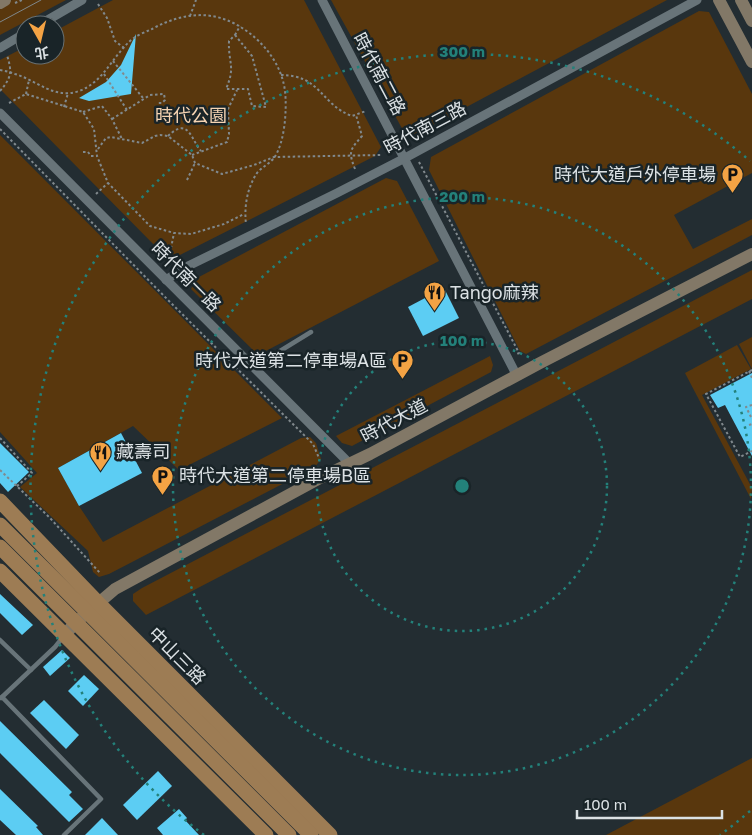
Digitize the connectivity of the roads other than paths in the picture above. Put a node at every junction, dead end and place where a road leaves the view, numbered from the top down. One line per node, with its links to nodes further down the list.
1 (5, 0): 7 (street)
2 (82, 0): 8 (street)
3 (322, 0): 14 (street, 時代南二路)
4 (697, 0): 14 (street, 時代南三路)
5 (719, 0): 12 (street)
6 (741, 0): 9 (street)
7 (0, 3)
8 (56, 15)
9 (752, 22)
10 (15, 41): 11 (street)
11 (3, 50)
12 (752, 62)
13 (0, 113): 16 (street, 時代南一路)
14 (405, 158): 16 (street, 時代南三路); 19 (street, 時代南二路)
15 (752, 254): 19 (street, 時代大道)
16 (166, 280): 18 (street, 時代南一路)
17 (311, 332): 18 (lane)
18 (253, 367): 20 (street, 時代南一路)
19 (517, 376): 20 (street, 時代大道)
20 (350, 464): 25 (street, 時代大道)
21 (0, 501): 25 (main road, 中山三路)
22 (0, 525): 25 (main road, 中山三路)
23 (0, 547): 26 (main road)
24 (0, 571): 27 (main road)
25 (93, 608): 26 (street, 時代大道); 34 (main road, 中山三路); 35 (main road, 中山三路)
26 (75, 623): 27 (street, 時代大道); 33 (main road)
27 (64, 636): 29 (lane); 32 (main road)
28 (0, 640): 29 (lane)
29 (31, 670): 30 (lane)
30 (1, 698): 31 (lane)
31 (64, 835)
32 (266, 835)
33 (288, 835)
34 (311, 835)
35 (330, 835)

